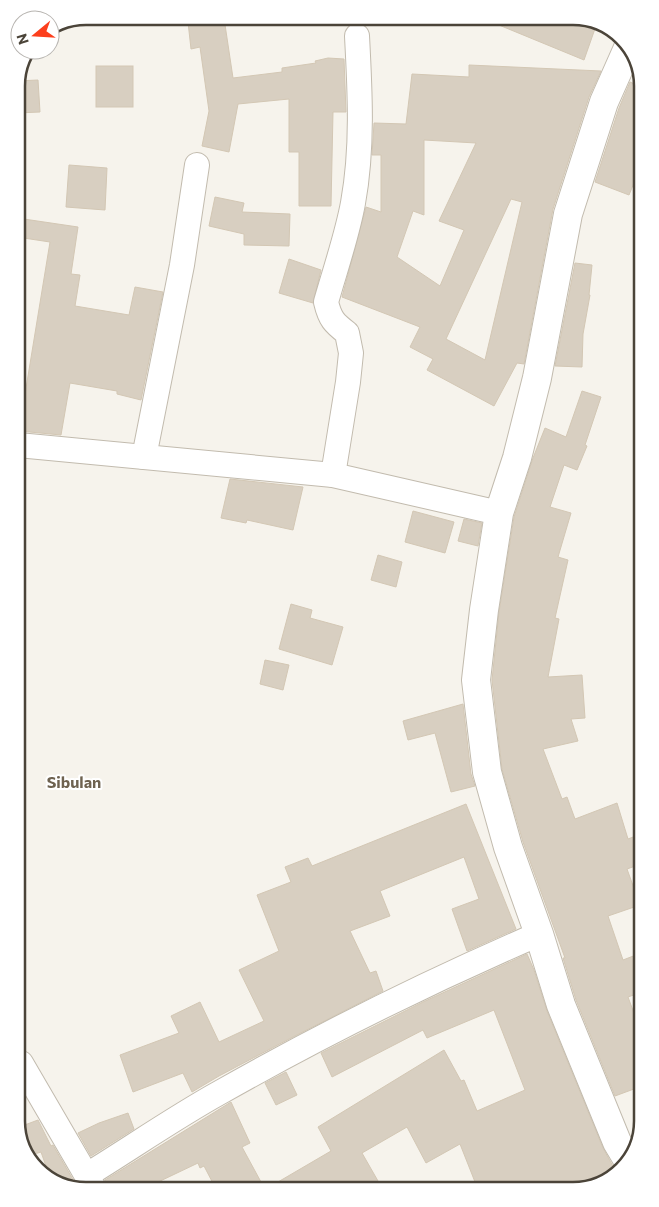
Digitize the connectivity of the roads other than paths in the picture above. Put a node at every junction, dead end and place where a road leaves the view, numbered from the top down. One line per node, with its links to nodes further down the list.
1 (357, 36): 6 (street)
2 (625, 54): 7 (street)
3 (197, 165): 5 (street)
4 (25, 446): 5 (street)
5 (144, 457): 6 (street)
6 (332, 476): 7 (street)
7 (499, 513): 8 (street)
8 (539, 934): 10 (street); 12 (street)
9 (25, 1069): 11 (street)
10 (624, 1154)
11 (90, 1182)
12 (92, 1182)

